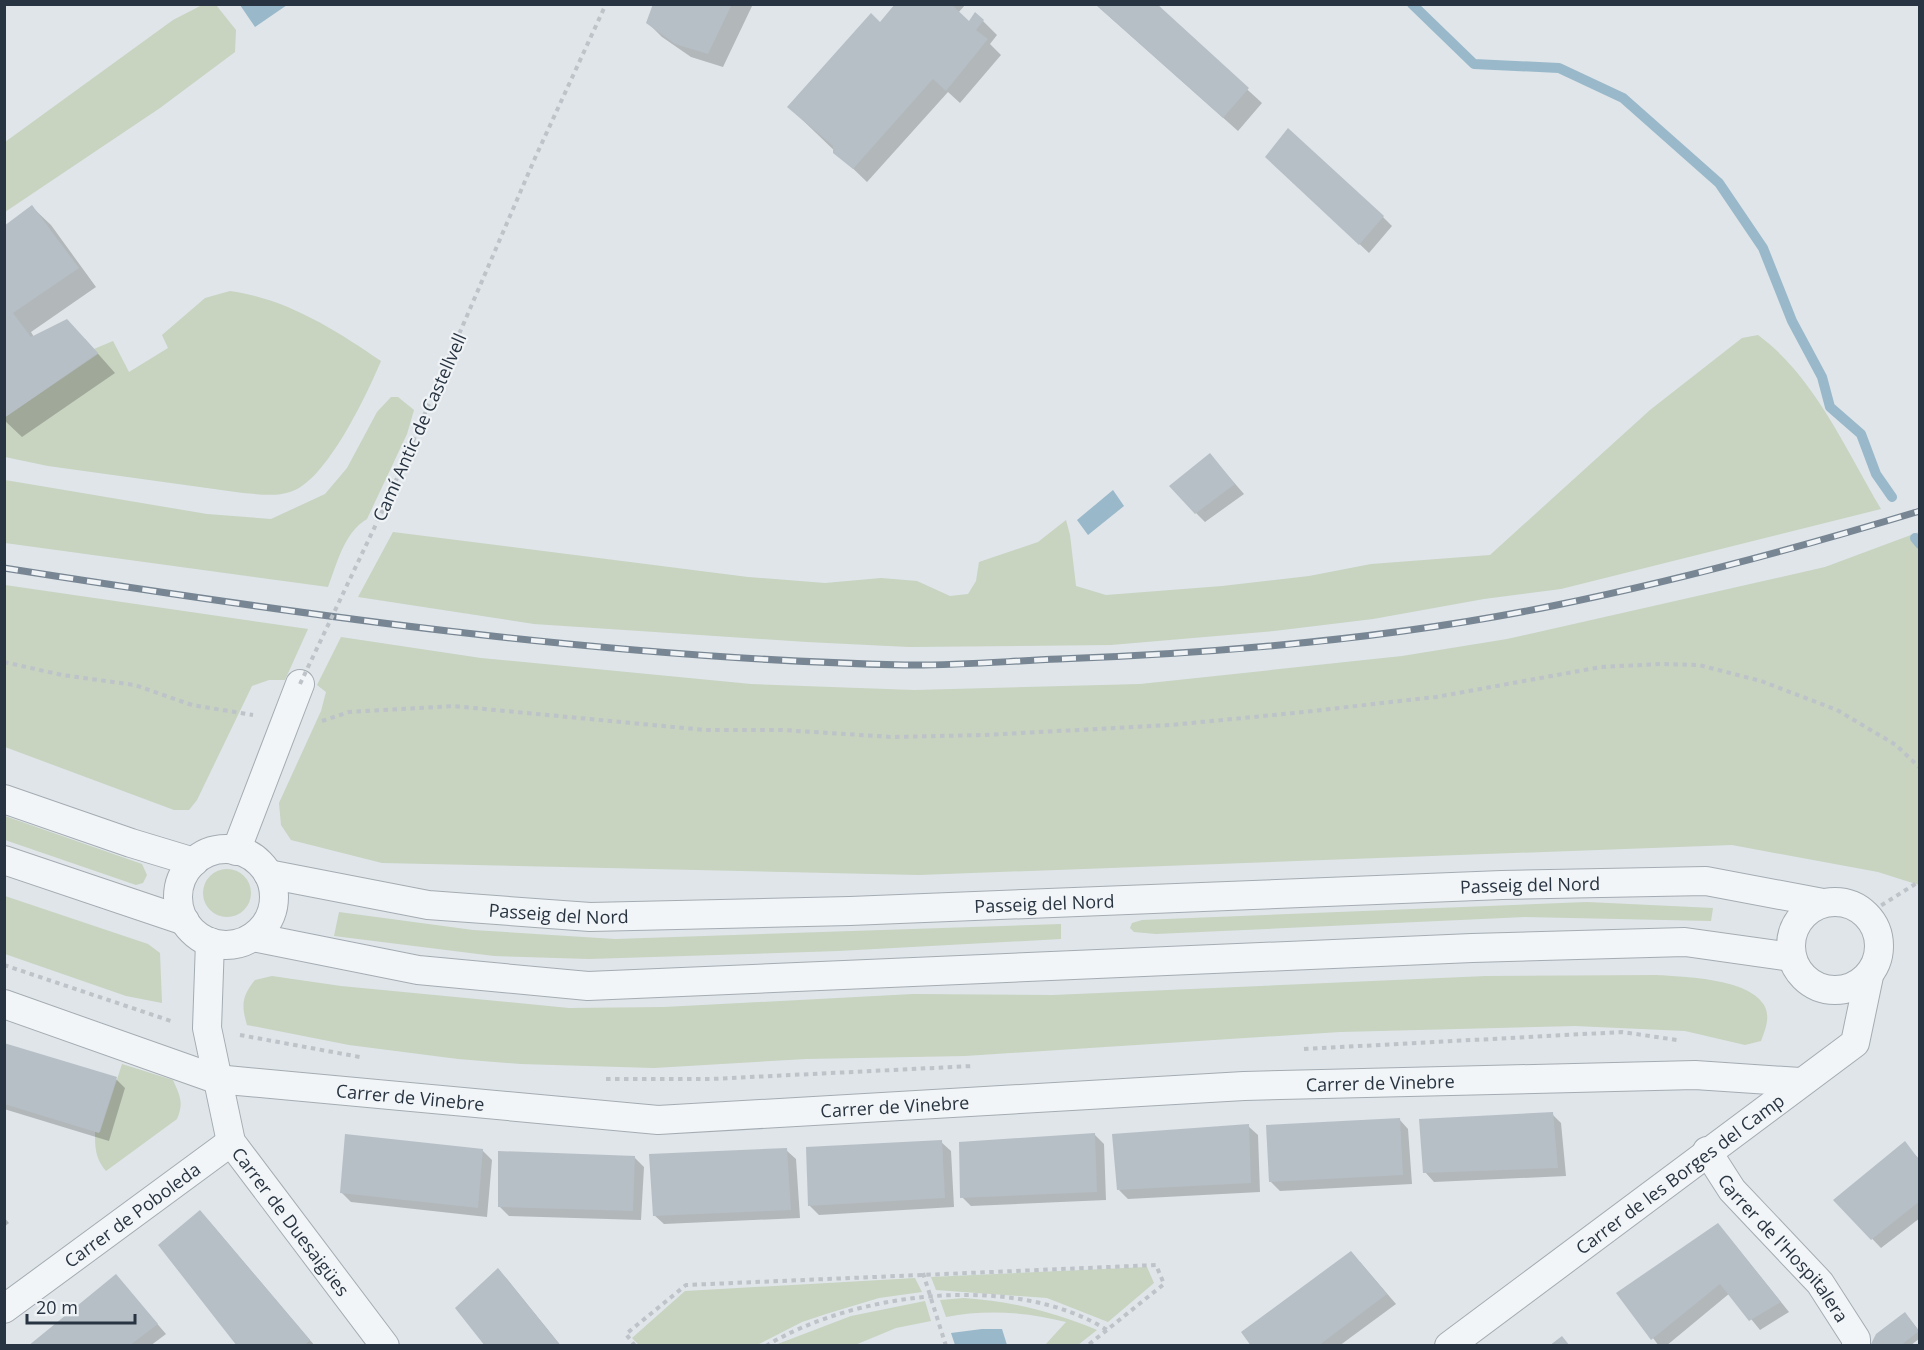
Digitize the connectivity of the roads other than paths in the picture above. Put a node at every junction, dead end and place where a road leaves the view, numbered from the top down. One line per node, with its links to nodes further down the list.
1 (300, 684): 3 (street)
2 (4, 799): 5 (street)
3 (236, 850): 5 (street); 6 (street)
4 (4, 860): 8 (street)
5 (194, 862): 8 (street)
6 (268, 874): 7 (street, Passeig del Nord); 9 (street)
7 (1823, 903): 11 (street); 12 (street)
8 (185, 921): 10 (street)
9 (253, 937): 10 (street); 11 (street)
10 (210, 942): 14 (street, Carrer de Duesaigües)
11 (1792, 957): 12 (street)
12 (1869, 976): 15 (street, Carrer de les Borges del Camp)
13 (4, 1004): 14 (street, Carrer de Vinebre)
14 (216, 1079): 15 (street, Carrer de Vinebre); 16 (street, Carrer de Duesaigües)
15 (1800, 1082): 17 (street, Carrer de les Borges del Camp)
16 (231, 1142): 18 (street, Carrer de Poboleda); 19 (street, Carrer de Duesaigües)
17 (1707, 1151): 20 (street, Carrer de les Borges del Camp); 21 (street, Carrer de l'Hospitalera)
18 (4, 1309)
19 (385, 1346)
20 (1449, 1346)
21 (1856, 1346)

